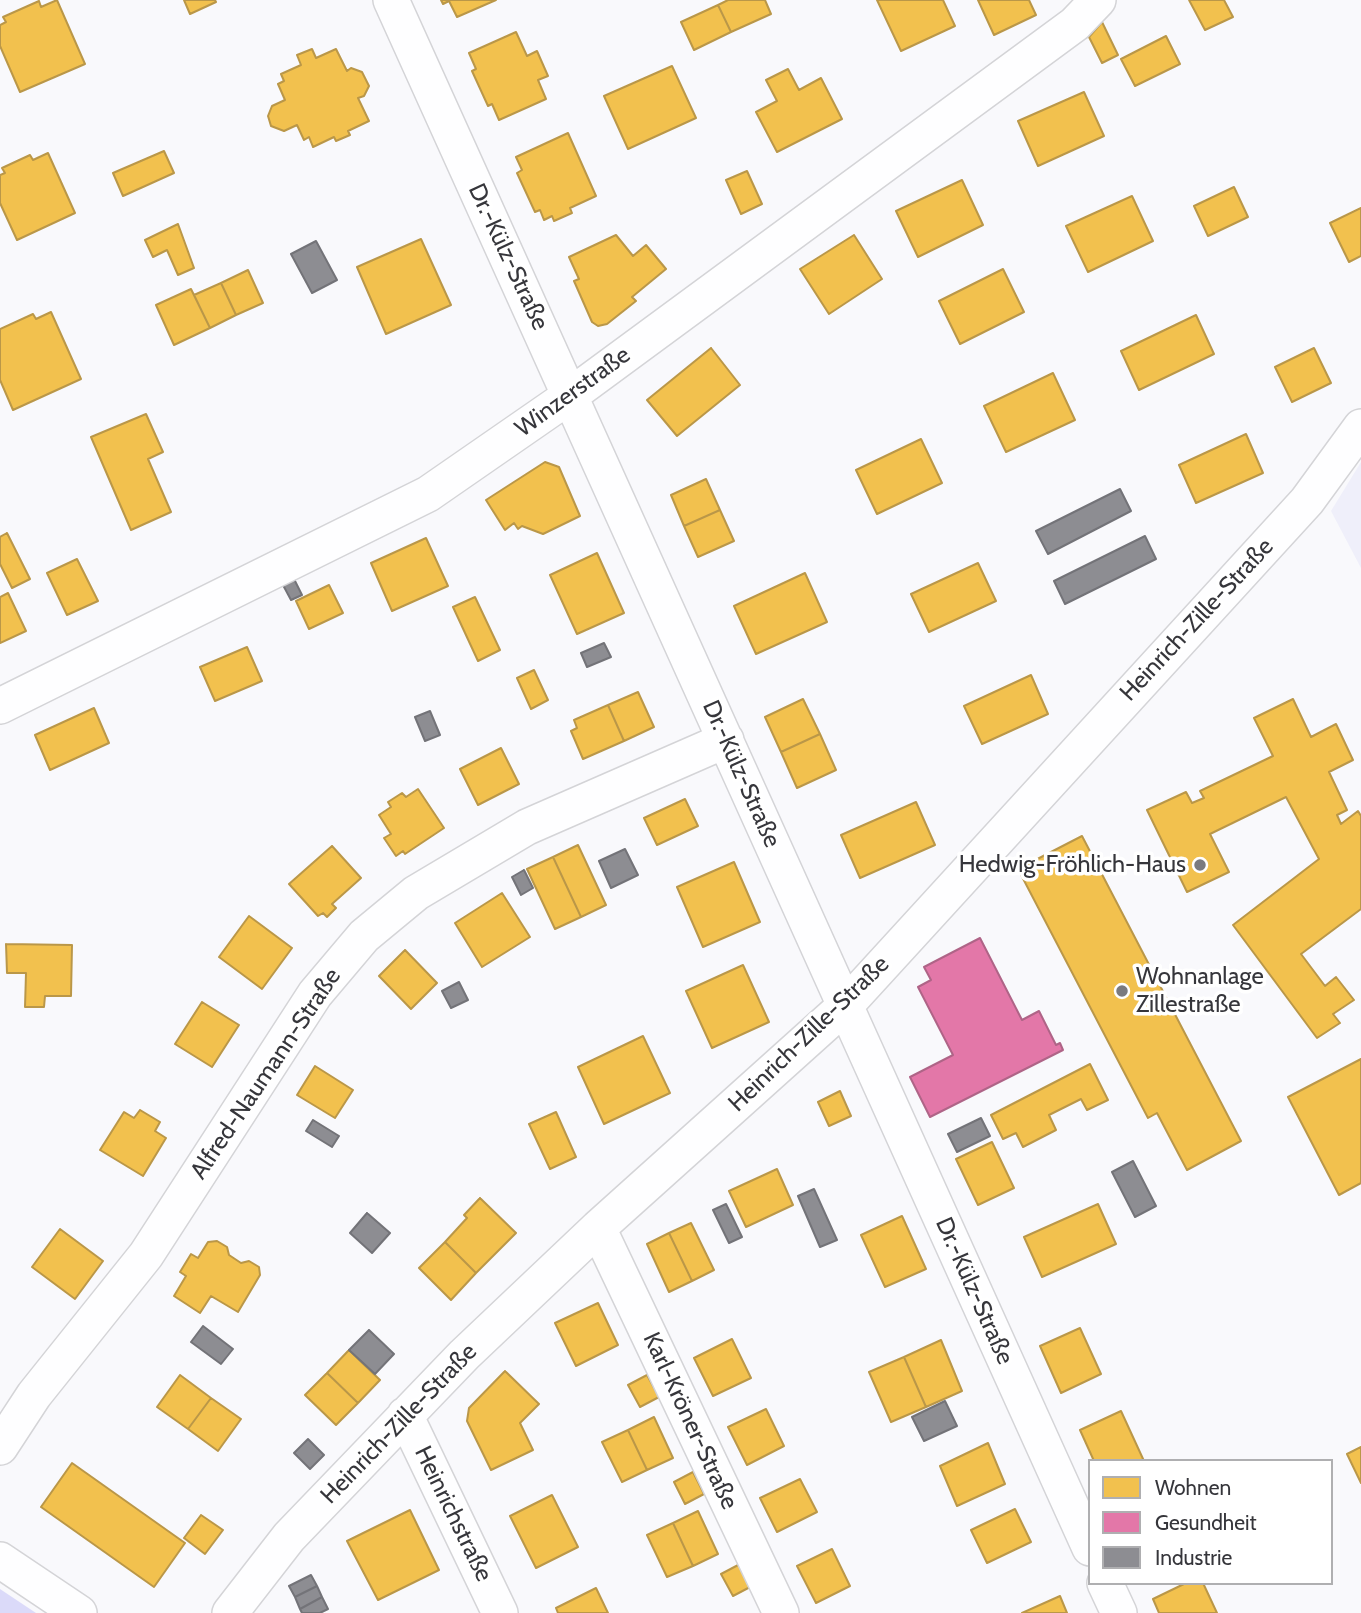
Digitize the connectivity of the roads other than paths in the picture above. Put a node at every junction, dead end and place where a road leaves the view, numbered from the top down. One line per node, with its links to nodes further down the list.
1 (391, 0): 3 (street, Dr.-Külz-Straße)
2 (1098, 0): 3 (street, Winzerstraße)
3 (571, 395): 5 (street, Winzerstraße); 6 (street, Dr.-Külz-Straße)
4 (1361, 427): 7 (street, Heinrich-Zille-Straße)
5 (0, 706)
6 (726, 740): 7 (street, Dr.-Külz-Straße); 10 (street, Alfred-Naumann-Straße)
7 (845, 1006): 8 (street, Heinrich-Zille-Straße); 11 (street, Dr.-Külz-Straße)
8 (598, 1228): 9 (street, Heinrich-Zille-Straße); 17 (street, Karl-Kröner-Straße)
9 (405, 1415): 15 (street, Heinrich-Zille-Straße); 16 (street, Heinrichstraße)
10 (0, 1447)
11 (1088, 1544)
12 (0, 1560): 14 (street)
13 (1106, 1585): 18 (street)
14 (79, 1613)
15 (230, 1613)
16 (500, 1613)
17 (781, 1613)
18 (1119, 1613)

